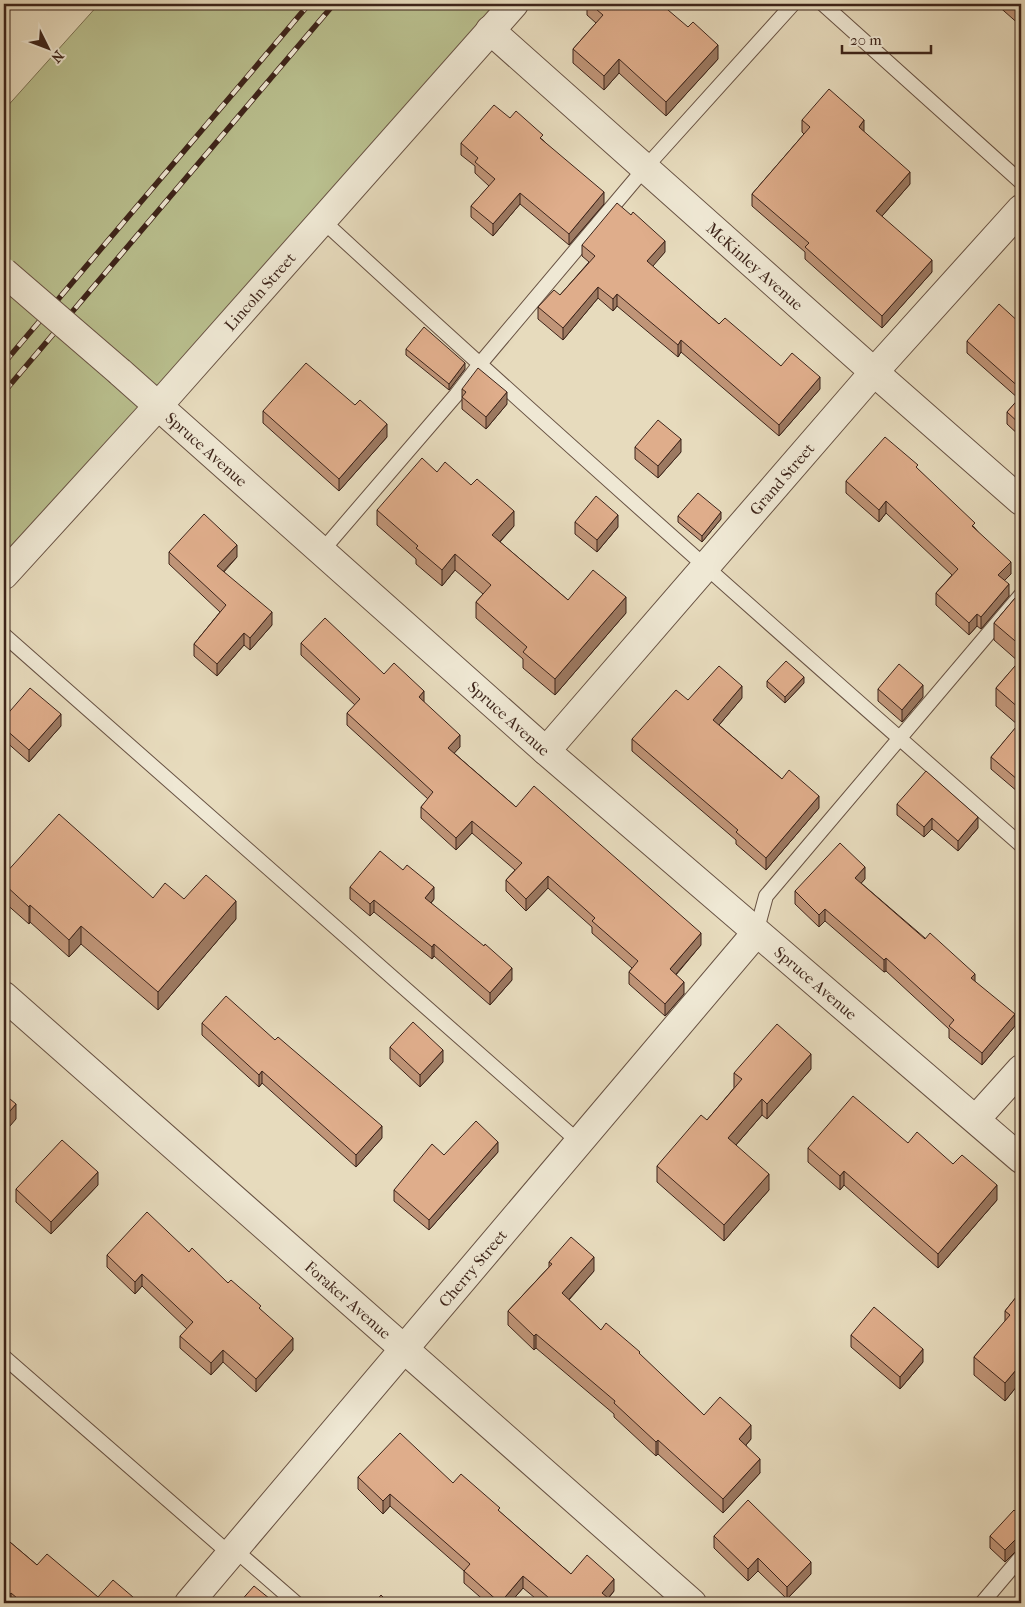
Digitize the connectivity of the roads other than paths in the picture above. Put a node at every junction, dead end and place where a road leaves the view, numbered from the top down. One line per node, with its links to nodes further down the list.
1 (514, 4): 4 (street, Lincoln Street)
2 (794, 4): 5 (lane)
3 (823, 4): 6 (lane)
4 (490, 30): 5 (street, McKinley Avenue); 8 (street, Lincoln Street)
5 (645, 168): 10 (lane); 11 (street, McKinley Avenue)
6 (1021, 182)
7 (1021, 209): 11 (street, Grand Street)
8 (322, 220): 10 (lane); 12 (street, Lincoln Street)
9 (4, 272): 12 (street, Spruce Avenue, bridge)
10 (478, 365): 14 (lane); 15 (lane)
11 (874, 372): 13 (street, McKinley Avenue); 15 (street, Grand Street)
12 (158, 406): 14 (street, Spruce Avenue); 16 (street, Lincoln Street)
13 (1021, 501)
14 (321, 552): 20 (street, Spruce Avenue)
15 (704, 568): 19 (lane); 20 (street, Grand Street)
16 (4, 575)
17 (1021, 595): 19 (lane)
18 (4, 635): 26 (lane)
19 (899, 739): 21 (lane); 22 (lane)
20 (546, 751): 22 (street, Spruce Avenue)
21 (1021, 845)
22 (756, 933): 25 (street, Spruce Avenue); 26 (street, Cherry Street)
23 (4, 996): 28 (street, Foraker Avenue)
24 (1021, 1069): 25 (street)
25 (976, 1119): 27 (street, Spruce Avenue)
26 (579, 1142): 28 (street, Cherry Street)
27 (1021, 1159)
28 (404, 1349): 30 (street, Cherry Street); 34 (street, Foraker Avenue)
29 (4, 1357): 30 (lane)
30 (232, 1552): 32 (street, Cherry Street); 33 (lane)
31 (1021, 1557): 35 (lane)
32 (189, 1603)
33 (296, 1603)
34 (692, 1603)
35 (982, 1603)

